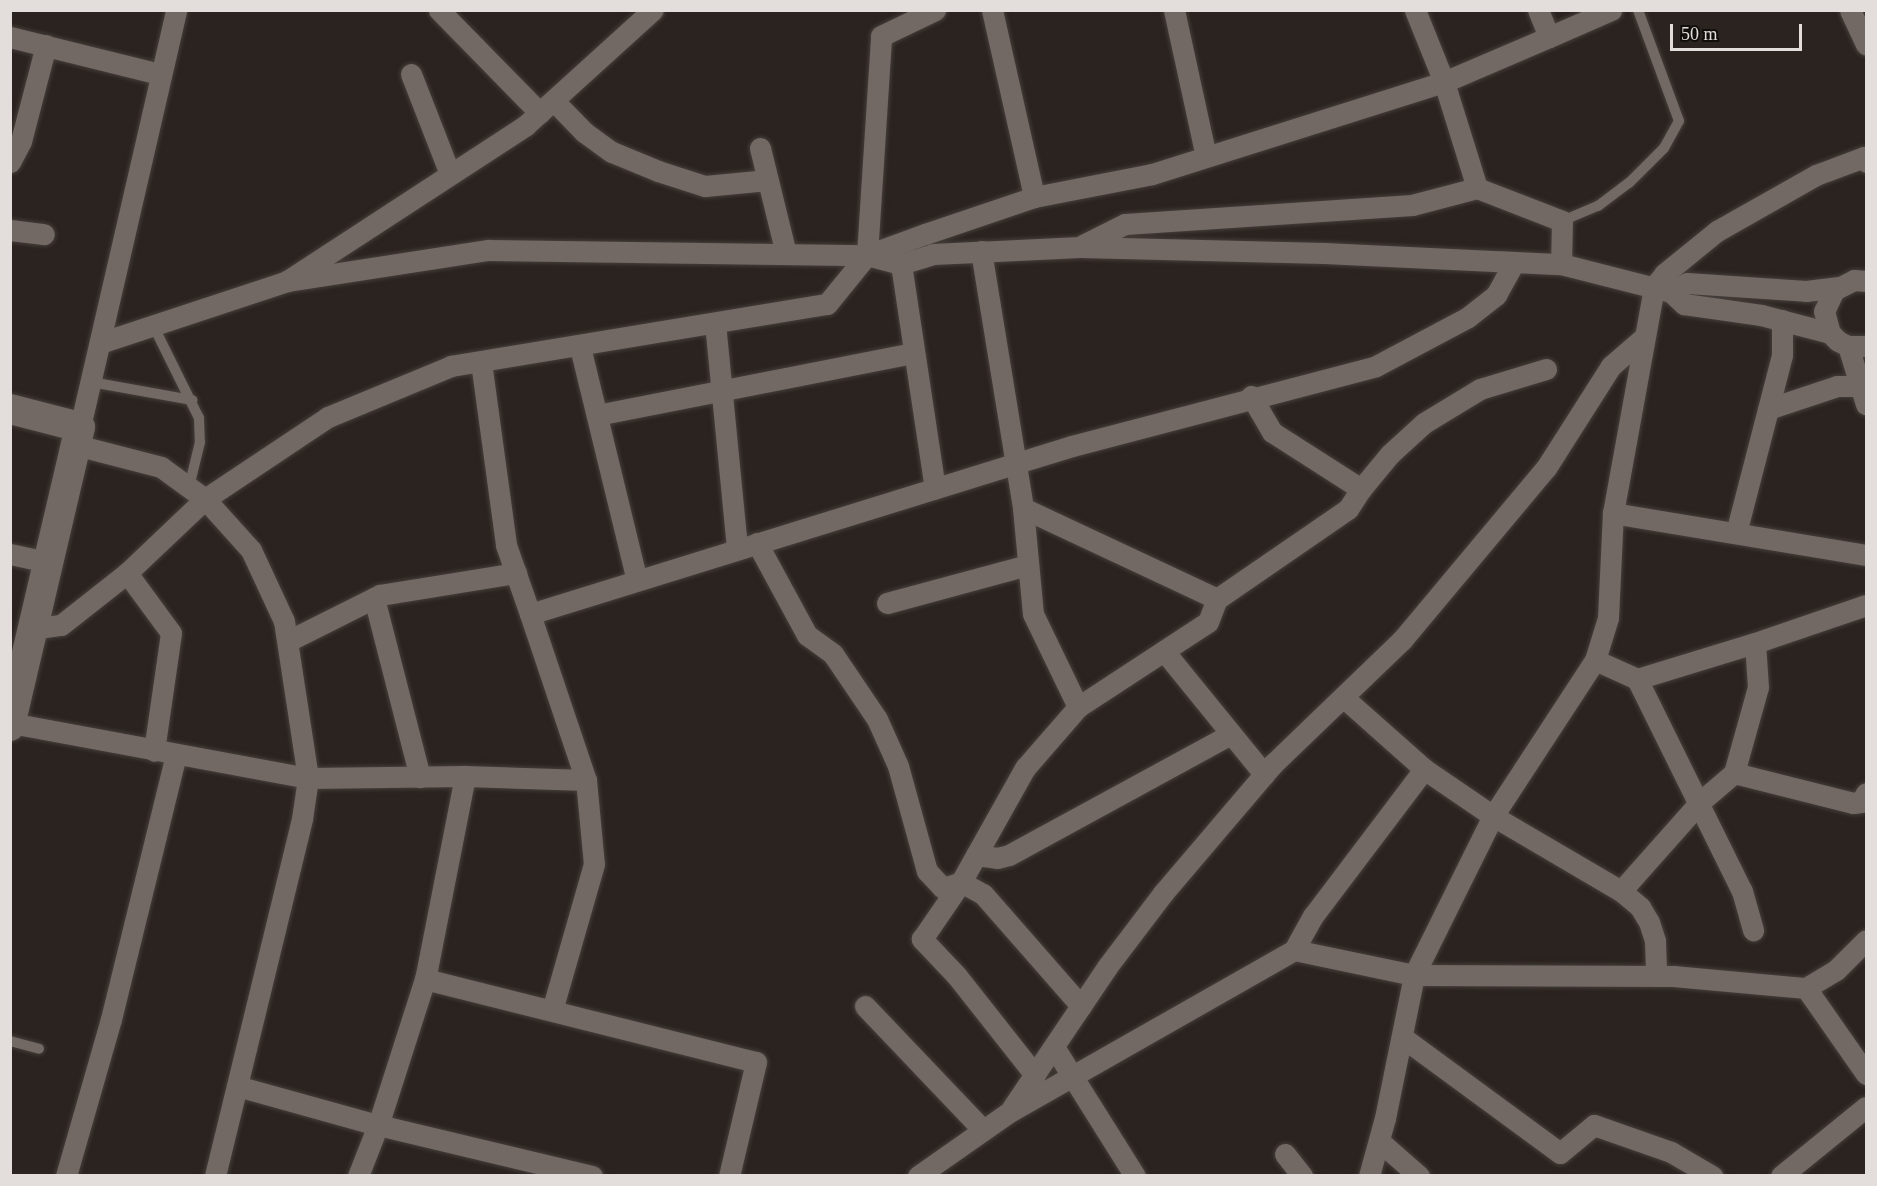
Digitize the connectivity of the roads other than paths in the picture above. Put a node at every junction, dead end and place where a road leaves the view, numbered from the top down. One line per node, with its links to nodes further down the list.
1 (177, 10): 16 (street)
2 (439, 10): 19 (street)
3 (652, 10): 19 (street)
4 (935, 10): 34 (street)
5 (992, 10): 27 (street)
6 (1174, 10): 21 (street)
7 (1415, 10): 18 (street)
8 (1538, 10): 13 (street)
9 (1611, 10): 13 (street)
10 (1638, 10): 28 (lane)
11 (1850, 10): 15 (street)
12 (10, 37): 14 (street)
13 (1549, 37): 18 (street)
14 (46, 45): 16 (street); 23 (street)
15 (1866, 45)
16 (160, 74): 47 (street)
17 (411, 74): 24 (street)
18 (1444, 82): 21 (street); 26 (street)
19 (547, 107): 24 (street); 25 (street)
20 (760, 148): 25 (street)
21 (1206, 157): 27 (street)
22 (1866, 158): 41 (street)
23 (10, 162)
24 (450, 174): 38 (street)
25 (768, 180): 33 (street)
26 (1477, 188): 28 (street); 31 (street)
27 (1034, 197): 34 (street)
28 (1562, 220): 37 (street)
29 (10, 230): 30 (street)
30 (44, 234)
31 (1080, 247): 32 (street); 36 (street)
32 (981, 251): 35 (street); 62 (street)
33 (786, 254): 34 (street); 38 (street)
34 (867, 255): 35 (street); 43 (street)
35 (901, 264): 50 (street)
36 (1513, 264): 37 (street); 56 (street)
37 (1561, 264): 41 (street)
38 (287, 281): 44 (street)
39 (1866, 281): 40 (street)
40 (1839, 287): 41 (street); 45 (street)
41 (1663, 290): 42 (street); 46 (street)
42 (1782, 320): 45 (street); 59 (street)
43 (715, 323): 49 (street); 54 (street)
44 (153, 325): 47 (street); 57 (lane)
45 (1830, 333): 48 (street)
46 (1642, 339): 67 (street); 88 (street)
47 (100, 343): 53 (street)
48 (1857, 346): 55 (street)
49 (580, 347): 51 (street); 60 (street)
50 (914, 353): 54 (street); 63 (street)
51 (481, 362): 65 (street); 75 (street)
52 (1546, 369): 64 (street)
53 (91, 382): 57 (lane); 61 (street)
54 (722, 390): 60 (street); 69 (street)
55 (1864, 395): 59 (street)
56 (1251, 396): 62 (street); 64 (street)
57 (192, 400): 65 (lane)
58 (10, 409): 61 (main road)
59 (1768, 409): 68 (street)
60 (597, 415): 76 (street)
61 (78, 436): 65 (street); 72 (main road)
62 (1015, 463): 63 (street); 66 (street)
63 (935, 488): 69 (street)
64 (1361, 489): 78 (street)
65 (197, 493): 74 (street); 83 (street)
66 (1023, 508): 73 (street); 78 (street)
67 (1613, 513): 68 (street); 86 (street)
68 (1736, 532): 71 (street)
69 (747, 546): 76 (street); 105 (street)
70 (10, 554): 72 (street)
71 (1866, 555)
72 (47, 562): 82 (main road)
73 (1028, 565): 79 (street); 89 (street)
74 (127, 573): 82 (street); 92 (street)
75 (516, 573): 77 (street); 81 (street)
76 (637, 580): 81 (street)
77 (374, 598): 83 (street); 98 (street)
78 (1217, 599): 85 (street)
79 (887, 603)
80 (1866, 605): 84 (street)
81 (530, 614): 100 (street)
82 (31, 629): 90 (main road)
83 (288, 641): 99 (street)
84 (1755, 643): 87 (street); 95 (street)
85 (1164, 651): 89 (street); 91 (street)
86 (1595, 660): 87 (street); 103 (street)
87 (1637, 679): 102 (street)
88 (1343, 697): 94 (street); 96 (street)
89 (1078, 707): 104 (street)
90 (11, 724): 92 (street)
91 (1231, 734): 96 (street); 104 (street)
92 (154, 751): 93 (street)
93 (176, 755): 99 (street); 131 (street)
94 (1424, 769): 103 (street); 109 (street)
95 (1734, 773): 101 (street); 102 (street)
96 (1264, 774): 115 (street)
97 (465, 776): 98 (street); 100 (street); 112 (street)
98 (420, 777): 99 (street)
99 (308, 778): 124 (street)
100 (586, 780): 116 (street)
101 (1866, 793)
102 (1700, 802): 106 (street); 107 (street)
103 (1493, 816): 106 (street); 110 (street)
104 (976, 855): 105 (street)
105 (961, 882): 115 (street); 122 (street)
106 (1621, 891): 111 (street)
107 (1753, 930)
108 (1865, 944): 113 (street)
109 (1294, 950): 110 (street); 123 (street)
110 (1414, 975): 111 (street); 117 (street)
111 (1656, 976): 113 (street)
112 (425, 979): 116 (street); 127 (street)
113 (1806, 988): 121 (street)
114 (865, 1006): 128 (street)
115 (1081, 1006): 119 (street)
116 (552, 1011): 135 (street)
117 (1402, 1037): 129 (street); 141 (street)
118 (10, 1041): 120 (lane)
119 (1054, 1047): 122 (street); 123 (street)
120 (39, 1049)
121 (1866, 1074)
122 (1035, 1075): 126 (street)
123 (1074, 1078): 126 (street); 137 (street)
124 (237, 1086): 127 (street); 132 (street)
125 (1866, 1107): 142 (street)
126 (1011, 1111): 128 (street)
127 (378, 1125): 133 (street); 134 (street)
128 (983, 1130): 136 (street)
129 (1378, 1141): 139 (street); 140 (street)
130 (1285, 1154): 138 (street)
131 (66, 1176)
132 (215, 1176)
133 (358, 1176)
134 (591, 1176)
135 (729, 1176)
136 (918, 1176)
137 (1135, 1176)
138 (1302, 1176)
139 (1369, 1176)
140 (1419, 1176)
141 (1712, 1176)
142 (1781, 1176)

